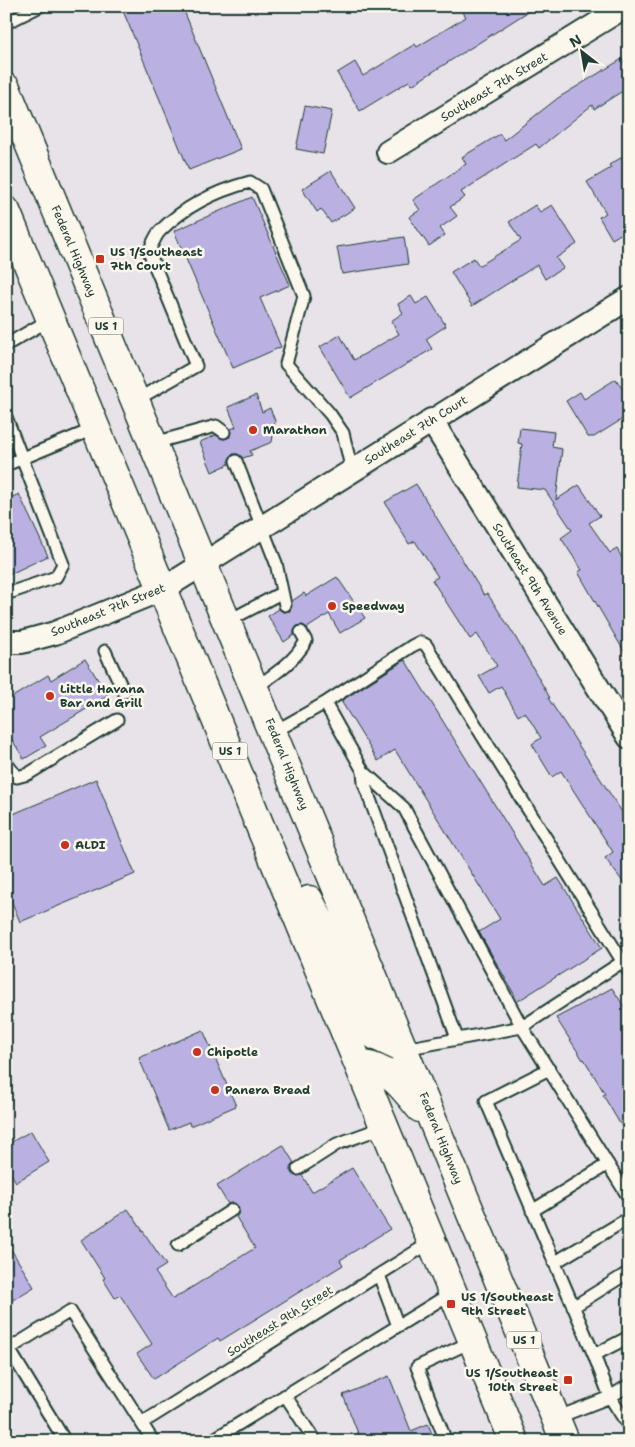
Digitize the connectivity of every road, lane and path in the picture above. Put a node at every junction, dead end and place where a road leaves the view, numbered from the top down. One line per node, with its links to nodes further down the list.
1 (40, 6): 3 (lane)
2 (626, 6): 5 (street, Southeast 7th Street)
3 (6, 23)
4 (6, 88): 10 (main road, Federal Highway / US 1)
5 (388, 152)
6 (6, 211): 8 (main road, US 1)
7 (626, 304): 12 (street, Southeast 7th Court)
8 (51, 319): 9 (lane); 13 (main road, US 1)
9 (6, 345)
10 (136, 400): 15 (main road, Federal Highway / US 1); 19 (lane)
11 (6, 417): 16 (lane)
12 (431, 420): 19 (street, Southeast 7th Court); 35 (street, Southeast 9th Avenue)
13 (96, 428): 16 (lane); 22 (main road, US 1)
14 (224, 432): 15 (lane)
15 (154, 443): 21 (main road, Federal Highway / US 1)
16 (22, 459): 18 (lane); 24 (lane)
17 (236, 461): 20 (lane)
18 (6, 465)
19 (352, 470): 20 (street, Southeast 7th Court)
20 (262, 528): 21 (street, Southeast 7th Court); 23 (lane)
21 (205, 565): 22 (street, Southeast 7th Street); 26 (main road, Federal Highway / US 1)
22 (163, 589): 28 (street, Southeast 7th Street); 38 (main road, US 1)
23 (281, 593): 25 (lane); 26 (lane)
24 (6, 594)
25 (285, 605)
26 (228, 622): 30 (main road, Federal Highway / US 1)
27 (301, 632): 30 (lane)
28 (6, 642)
29 (105, 651): 31 (lane)
30 (256, 688): 34 (main road, Federal Highway / US 1)
31 (124, 692)
32 (325, 703): 34 (lane); 37 (lane); 39 (lane)
33 (117, 720): 36 (lane)
34 (274, 732): 43 (main road, Federal Highway / US 1)
35 (629, 737)
36 (6, 763)
37 (362, 771): 41 (lane); 42 (lane)
38 (280, 872): 43 (main road); 44 (main road, US 1)
39 (622, 962): 40 (lane); 41 (lane)
40 (629, 972)
41 (522, 1027): 42 (lane); 45 (lane)
42 (457, 1038): 43 (lane)
43 (404, 1049): 47 (main road, Federal Highway / US 1)
44 (360, 1064): 46 (main road, US 1); 47 (main road)
45 (549, 1069): 48 (lane); 52 (lane)
46 (385, 1126): 49 (lane); 54 (main road, US 1)
47 (436, 1126): 70 (main road, Federal Highway / US 1)
48 (608, 1164): 50 (lane); 52 (lane)
49 (298, 1169)
50 (629, 1198)
51 (232, 1210): 55 (lane)
52 (532, 1211): 56 (lane)
53 (629, 1218): 56 (lane)
54 (433, 1241): 58 (lane, Southeast 9th Street); 59 (main road, US 1)
55 (178, 1244)
56 (554, 1263): 60 (lane)
57 (629, 1272): 60 (lane)
58 (379, 1275): 61 (lane); 68 (lane, Southeast 9th Street)
59 (453, 1292): 61 (lane); 63 (main road, US 1)
60 (573, 1307): 64 (lane)
61 (398, 1326): 66 (lane)
62 (629, 1337): 64 (lane)
63 (473, 1341): 75 (lane); 76 (main road, US 1)
64 (594, 1355): 67 (lane)
65 (629, 1385): 67 (lane)
66 (285, 1395): 73 (lane); 74 (lane)
67 (610, 1397): 69 (lane); 70 (lane)
68 (142, 1423): 71 (lane); 72 (lane)
69 (629, 1427)
70 (561, 1430)
71 (65, 1441)
72 (153, 1441)
73 (211, 1441)
74 (315, 1441)
75 (446, 1441)
76 (514, 1441)

